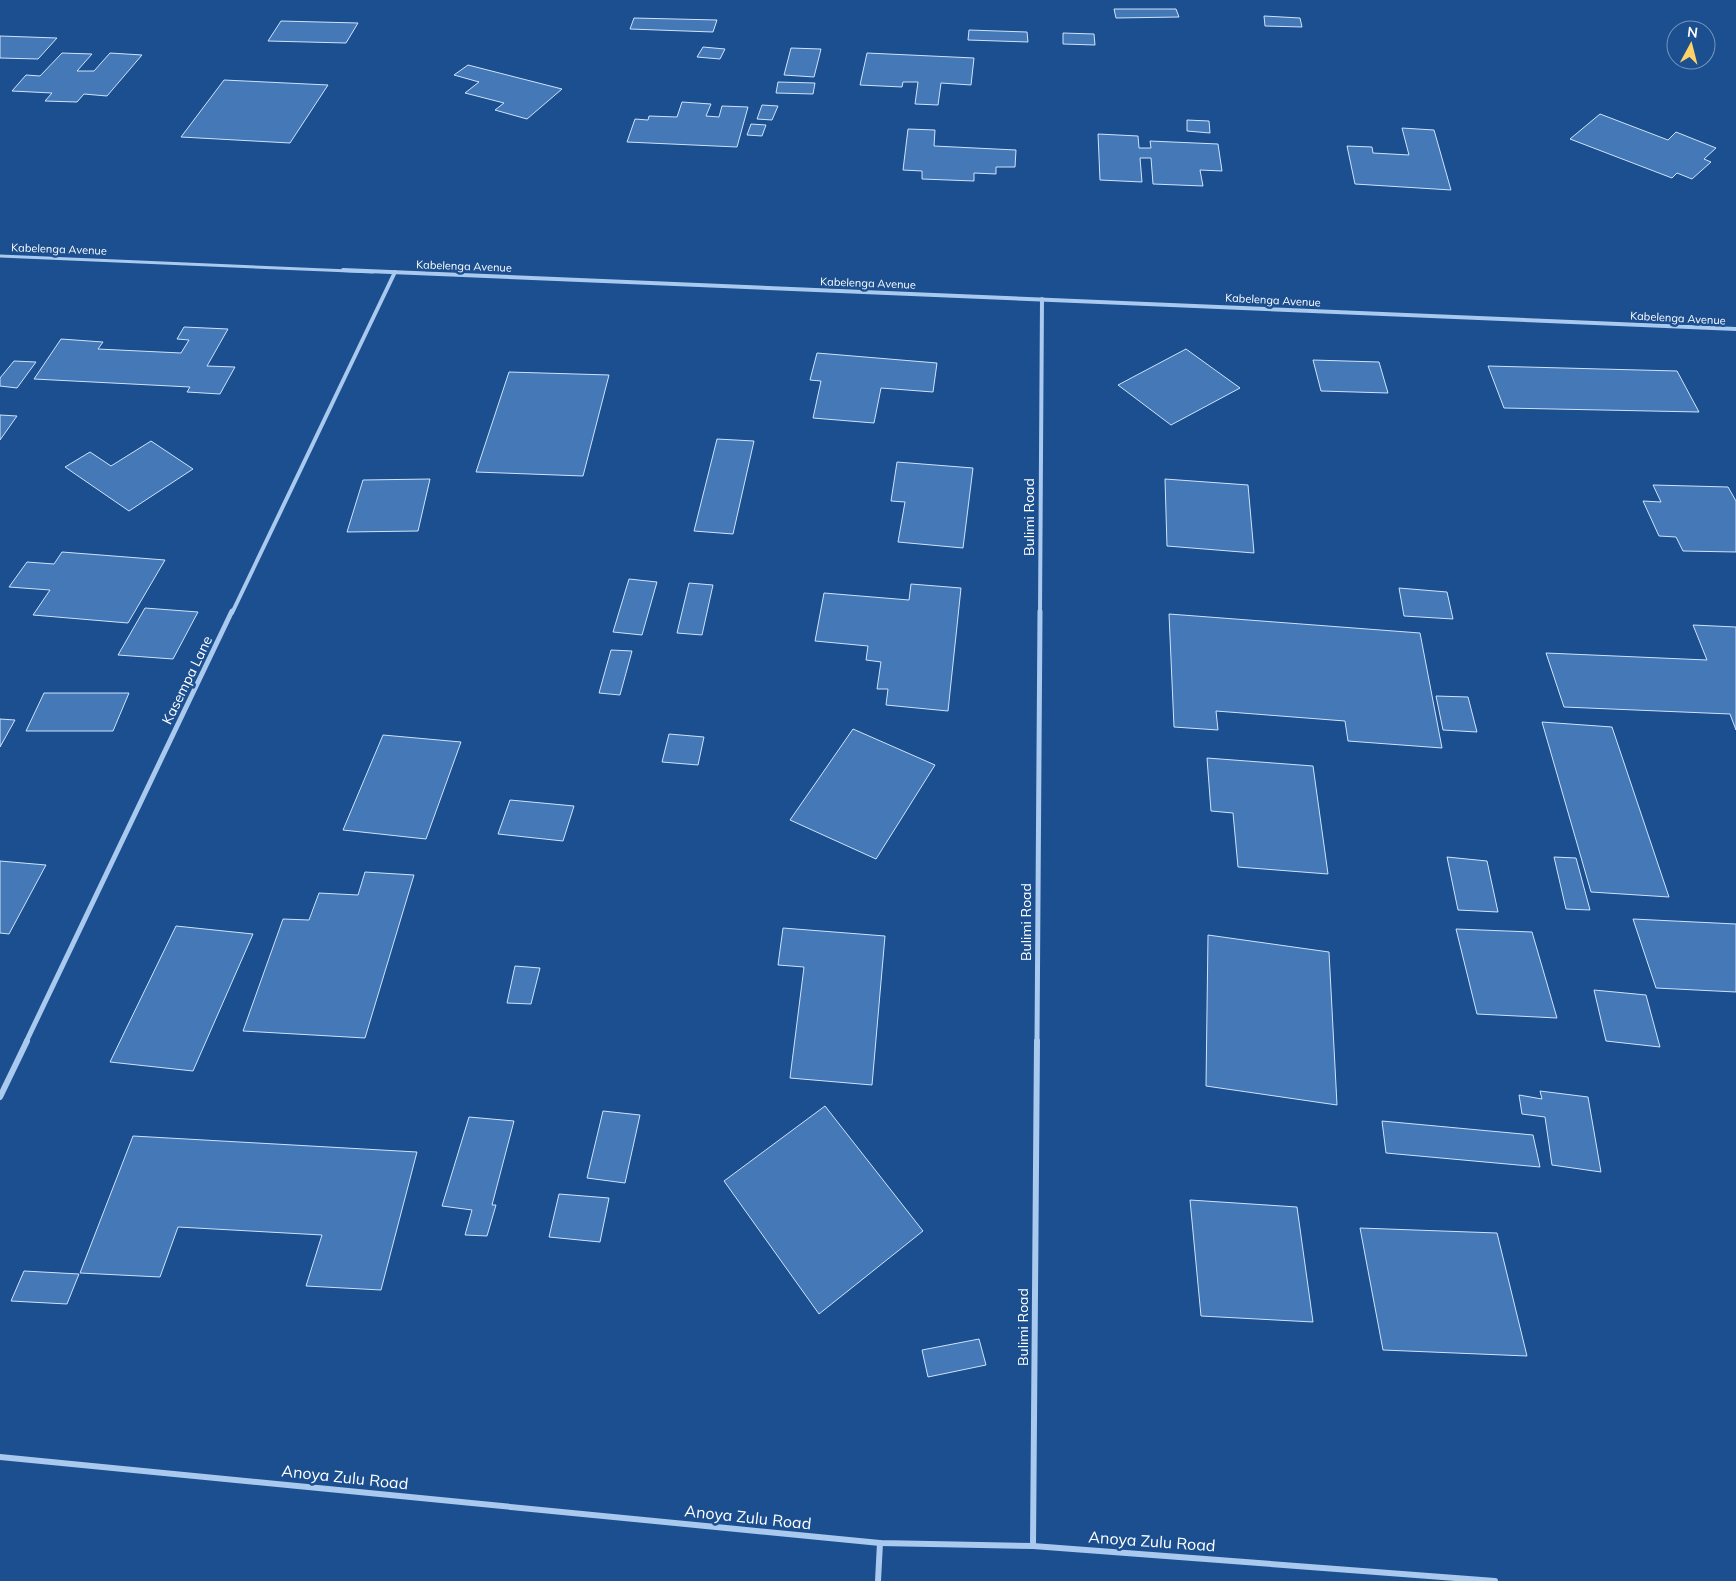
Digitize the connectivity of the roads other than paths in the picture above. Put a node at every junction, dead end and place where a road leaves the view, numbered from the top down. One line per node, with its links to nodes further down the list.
1 (0, 256): 2 (street, Kabelenga Avenue)
2 (395, 272): 3 (street, Kabelenga Avenue); 5 (street, Kasempa Lane)
3 (1042, 299): 4 (street, Kabelenga Avenue); 8 (street, Bulimi Road)
4 (1736, 330)
5 (0, 1097)
6 (0, 1457): 7 (street, Anoya Zulu Road)
7 (880, 1543): 8 (street, Anoya Zulu Road); 9 (street)
8 (1033, 1546): 10 (street, Anoya Zulu Road)
9 (878, 1581)
10 (1495, 1581)

